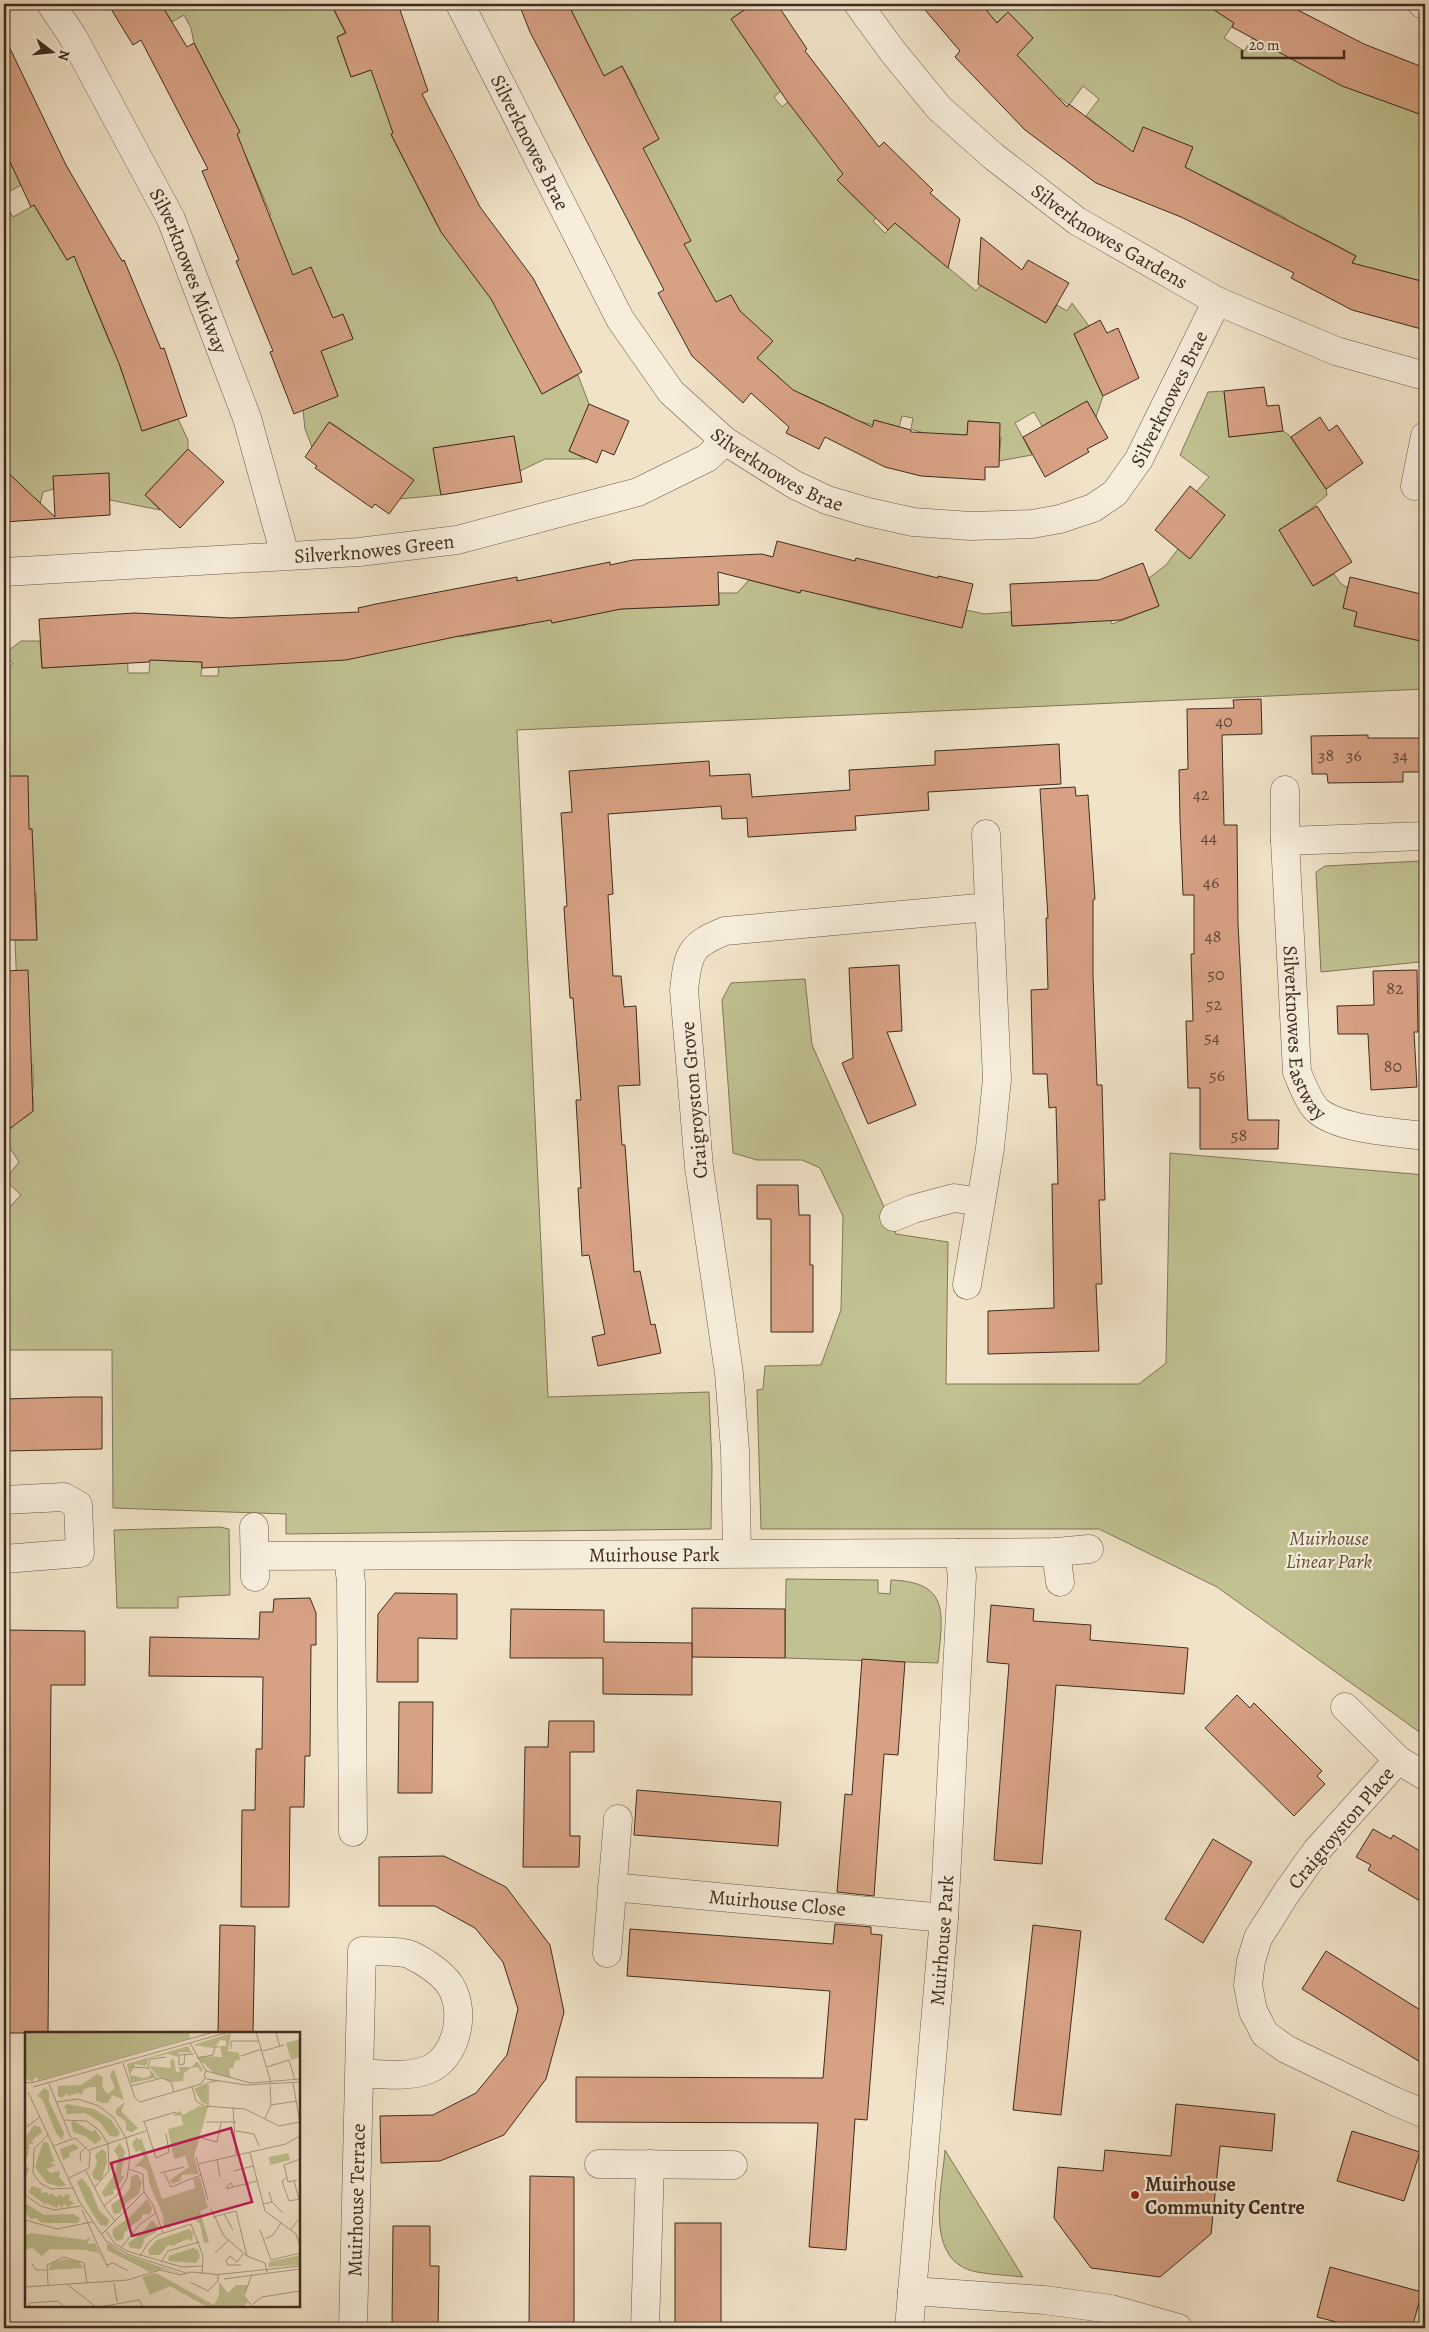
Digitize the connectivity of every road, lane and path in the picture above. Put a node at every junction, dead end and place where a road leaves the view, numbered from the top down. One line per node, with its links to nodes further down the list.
1 (50, 4): 9 (street, Silverknowes Midway)
2 (460, 4): 7 (street, Silverknowes Brae)
3 (858, 4): 4 (street, Silverknowes Gardens)
4 (1217, 301): 5 (street, Silverknowes Gardens); 7 (street, Silverknowes Brae)
5 (1425, 376)
6 (1425, 436): 8 (street)
7 (725, 440): 9 (street, Silverknowes Green)
8 (1415, 486)
9 (285, 555): 10 (street, Silverknowes Green)
10 (4, 572)
11 (1285, 790): 14 (street, Silverknowes Eastway)
12 (986, 834): 15 (street)
13 (1425, 836): 14 (street)
14 (1285, 841): 16 (street, Silverknowes Eastway)
15 (989, 908): 17 (street); 24 (street, Craigroyston Grove)
16 (1425, 1136)
17 (981, 1202): 18 (street); 19 (street)
18 (894, 1217)
19 (967, 1286)
20 (4, 1500): 27 (street)
21 (254, 1527): 26 (street, Muirhouse Park)
22 (1089, 1549): 23 (street, Muirhouse Park)
23 (1056, 1552): 25 (street, Muirhouse Park); 28 (street)
24 (737, 1553): 25 (street, Muirhouse Park); 26 (street, Muirhouse Park)
25 (958, 1553): 35 (street, Muirhouse Park)
26 (348, 1556): 33 (street)
27 (4, 1559)
28 (1060, 1582)
29 (1345, 1707): 30 (street, Craigroyston Place)
30 (1398, 1760): 31 (street, Craigroyston Place); 38 (street, Craigroyston Place)
31 (1425, 1776)
32 (618, 1819): 34 (street)
33 (353, 1832)
34 (612, 1888): 35 (street, Muirhouse Close); 36 (street)
35 (944, 1918): 42 (street, Muirhouse Park)
36 (607, 1953)
37 (359, 2073): 37 (street, Muirhouse Terrace); 43 (street, Muirhouse Terrace)
38 (1425, 2114)
39 (600, 2164): 40 (street)
40 (650, 2164): 41 (street); 44 (street)
41 (733, 2165)
42 (912, 2291): 45 (street, Muirhouse Park); 46 (street)
43 (353, 2328)
44 (645, 2328)
45 (908, 2328)
46 (1178, 2328)

